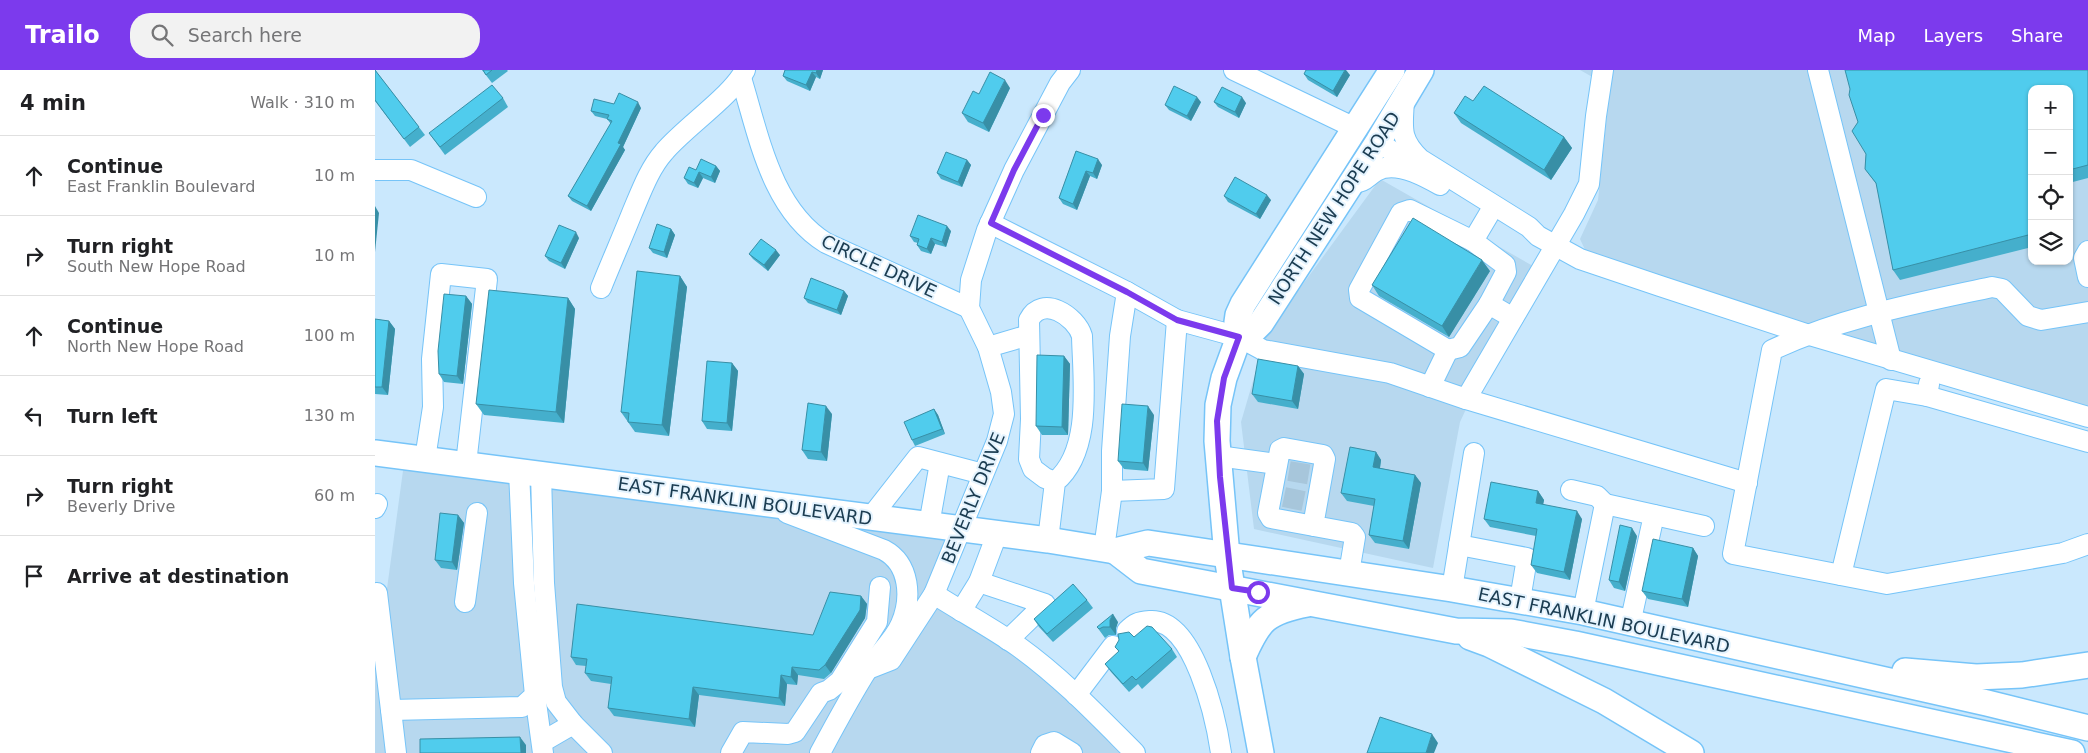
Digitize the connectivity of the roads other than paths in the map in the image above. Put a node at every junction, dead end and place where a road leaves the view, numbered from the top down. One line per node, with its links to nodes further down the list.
1 (1069, 70): 16 (street)
2 (1234, 70): 9 (street)
3 (1421, 70): 8 (main road, NORTH NEW HOPE ROAD)
4 (1604, 70): 18 (street)
5 (1819, 70): 25 (street)
6 (743, 74): 21 (street); 24 (street, CIRCLE DRIVE)
7 (1386, 80): 9 (main road, NORTH NEW HOPE ROAD); 10 (main road)
8 (1404, 99): 10 (main road, NORTH NEW HOPE ROAD); 18 (street)
9 (1355, 128): 31 (main road, NORTH NEW HOPE ROAD)
10 (1378, 142): 12 (street); 13 (main road, NORTH NEW HOPE ROAD)
11 (375, 170): 14 (street)
12 (1432, 180): 13 (street); 15 (street)
13 (1351, 182): 31 (main road, NORTH NEW HOPE ROAD)
14 (476, 197)
15 (1489, 214): 17 (street); 18 (street)
16 (991, 223): 22 (street); 24 (street)
17 (1473, 241): 23 (street); 33 (street)
18 (1547, 241): 27 (street); 29 (street)
19 (2088, 251): 20 (street)
20 (2088, 277)
21 (601, 288)
22 (1127, 292): 28 (street); 55 (street)
23 (1489, 304): 27 (street); 33 (street)
24 (969, 308): 32 (street, BEVERLY DRIVE)
25 (1879, 312): 26 (street); 29 (street); 35 (street)
26 (2088, 312)
27 (1513, 318): 40 (street)
28 (1177, 320): 31 (street); 55 (street)
29 (1806, 334): 35 (street); 53 (street)
30 (1029, 335): 32 (street); 52 (street); 52 (street)
31 (1239, 337): 34 (street); 45 (main road, NORTH NEW HOPE ROAD)
32 (988, 347): 51 (street, BEVERLY DRIVE)
33 (1448, 350): 38 (street)
34 (1276, 359): 36 (street); 36 (street)
35 (1891, 360): 37 (street)
36 (1328, 365): 38 (street)
37 (1932, 372): 39 (street); 41 (street)
38 (1430, 387): 40 (street)
39 (1927, 396): 42 (street); 72 (street)
40 (1466, 399): 53 (street)
41 (2088, 417)
42 (2088, 442)
43 (375, 453): 46 (main road, EAST FRANKLIN BOULEVARD)
44 (1474, 454): 68 (street)
45 (1218, 456): 49 (street); 70 (main road, NORTH NEW HOPE ROAD)
46 (425, 459): 48 (main road, EAST FRANKLIN BOULEVARD); 48 (street)
47 (940, 463): 51 (street); 60 (street); 61 (street)
48 (466, 464): 50 (main road, EAST FRANKLIN BOULEVARD)
49 (1281, 468): 62 (street); 62 (street)
50 (530, 472): 56 (main road, EAST FRANKLIN BOULEVARD); 74 (street); 75 (street)
51 (983, 474): 64 (street, BEVERLY DRIVE)
52 (1055, 482): 66 (street)
53 (1747, 483): 72 (street)
54 (1571, 490): 57 (street)
55 (1112, 491): 69 (street)
56 (762, 503): 60 (main road, EAST FRANKLIN BOULEVARD); 95 (street)
57 (1605, 504): 59 (street); 85 (street)
58 (477, 513): 82 (street)
59 (1654, 515): 63 (street); 86 (street)
60 (871, 517): 61 (main road, EAST FRANKLIN BOULEVARD)
61 (929, 525): 64 (main road, EAST FRANKLIN BOULEVARD)
62 (1313, 526): 71 (street)
63 (1704, 526)
64 (961, 529): 65 (main road, EAST FRANKLIN BOULEVARD); 80 (street, BEVERLY DRIVE)
65 (997, 534): 66 (main road, EAST FRANKLIN BOULEVARD); 73 (street)
66 (1048, 540): 69 (main road, EAST FRANKLIN BOULEVARD)
67 (2088, 544): 72 (street)
68 (1459, 545): 78 (street); 81 (street)
69 (1109, 550): 70 (main road, EAST FRANKLIN BOULEVARD); 77 (main road, EAST FRANKLIN BOULEVARD)
70 (1227, 556): 71 (main road, EAST FRANKLIN BOULEVARD); 77 (main road, NORTH NEW HOPE ROAD)
71 (1349, 573): 78 (main road, EAST FRANKLIN BOULEVARD)
72 (1841, 575)
73 (979, 582): 84 (street); 89 (street)
74 (525, 583): 75 (street); 94 (street)
75 (545, 583): 94 (street)
76 (880, 587): 104 (street)
77 (1232, 588): 83 (main road, EAST FRANKLIN BOULEVARD); 91 (main road, NORTH NEW HOPE ROAD)
78 (1452, 588): 81 (main road, EAST FRANKLIN BOULEVARD)
79 (377, 593): 98 (street)
80 (934, 594): 84 (street); 95 (street, BEVERLY DRIVE)
81 (1520, 600): 85 (main road, EAST FRANKLIN BOULEVARD)
82 (465, 602)
83 (1314, 603): 88 (main road, EAST FRANKLIN BOULEVARD); 91 (main road)
84 (961, 611): 89 (street)
85 (1583, 612): 86 (main road, EAST FRANKLIN BOULEVARD)
86 (1630, 624): 92 (main road, EAST FRANKLIN BOULEVARD)
87 (1127, 631): 109 (street)
88 (1456, 631): 111 (main road); 112 (main road, EAST FRANKLIN BOULEVARD)
89 (1007, 640): 97 (street)
90 (1113, 646): 97 (street)
91 (1243, 657): 110 (main road, NORTH NEW HOPE ROAD)
92 (1803, 662): 93 (main road); 100 (main road, EAST FRANKLIN BOULEVARD)
93 (2088, 665)
94 (542, 668): 96 (street)
95 (868, 669): 105 (street)
96 (544, 691): 98 (street); 99 (street); 101 (street)
97 (1076, 695): 108 (street)
98 (391, 710): 102 (street)
99 (573, 724): 101 (street); 103 (street)
100 (2088, 728)
101 (543, 747)
102 (396, 753)
103 (602, 753)
104 (731, 753)
105 (820, 753)
106 (1041, 753): 107 (street)
107 (1072, 753)
108 (1135, 753)
109 (1221, 753)
110 (1261, 753)
111 (1691, 753)
112 (2071, 753)

